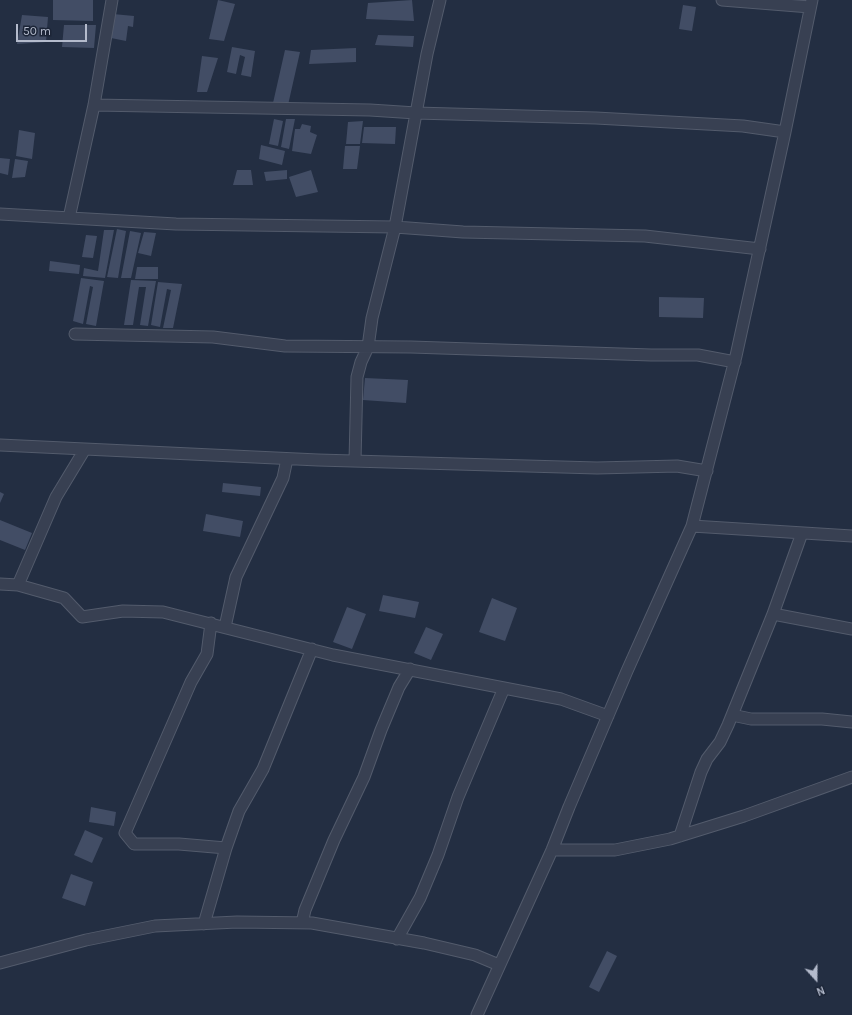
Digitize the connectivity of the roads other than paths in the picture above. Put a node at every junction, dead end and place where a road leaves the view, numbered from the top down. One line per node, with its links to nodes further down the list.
1 (112, 0): 5 (street)
2 (440, 0): 6 (street)
3 (722, 0): 4 (street)
4 (811, 4): 7 (street)
5 (94, 104): 6 (street); 9 (street)
6 (416, 113): 7 (street); 10 (street)
7 (785, 132): 11 (street)
8 (0, 214): 9 (street)
9 (69, 218): 10 (street)
10 (395, 227): 11 (street); 13 (street)
11 (760, 249): 14 (street)
12 (75, 334): 13 (street)
13 (368, 347): 14 (street); 18 (street)
14 (735, 362): 19 (street)
15 (0, 446): 16 (street)
16 (85, 449): 17 (street); 24 (street)
17 (287, 459): 18 (street); 27 (street)
18 (355, 461): 19 (street)
19 (707, 471): 20 (street)
20 (692, 526): 21 (street); 33 (street)
21 (802, 533): 22 (street); 25 (street)
22 (852, 536)
23 (0, 584): 24 (street)
24 (18, 585): 26 (street)
25 (773, 614): 28 (street); 32 (street)
26 (210, 624): 27 (street); 37 (street)
27 (225, 627): 29 (street)
28 (852, 629)
29 (312, 649): 30 (street); 37 (street)
30 (410, 669): 31 (street); 39 (street)
31 (504, 688): 33 (street); 41 (street)
32 (732, 715): 34 (street); 36 (street)
33 (608, 716): 38 (street)
34 (852, 722)
35 (852, 777): 36 (street)
36 (680, 836): 38 (street)
37 (226, 848): 40 (street)
38 (552, 850): 43 (street)
39 (302, 923): 40 (street); 41 (street)
40 (204, 924): 42 (street)
41 (397, 939): 43 (street)
42 (0, 962)
43 (500, 965): 44 (street)
44 (477, 1015)

